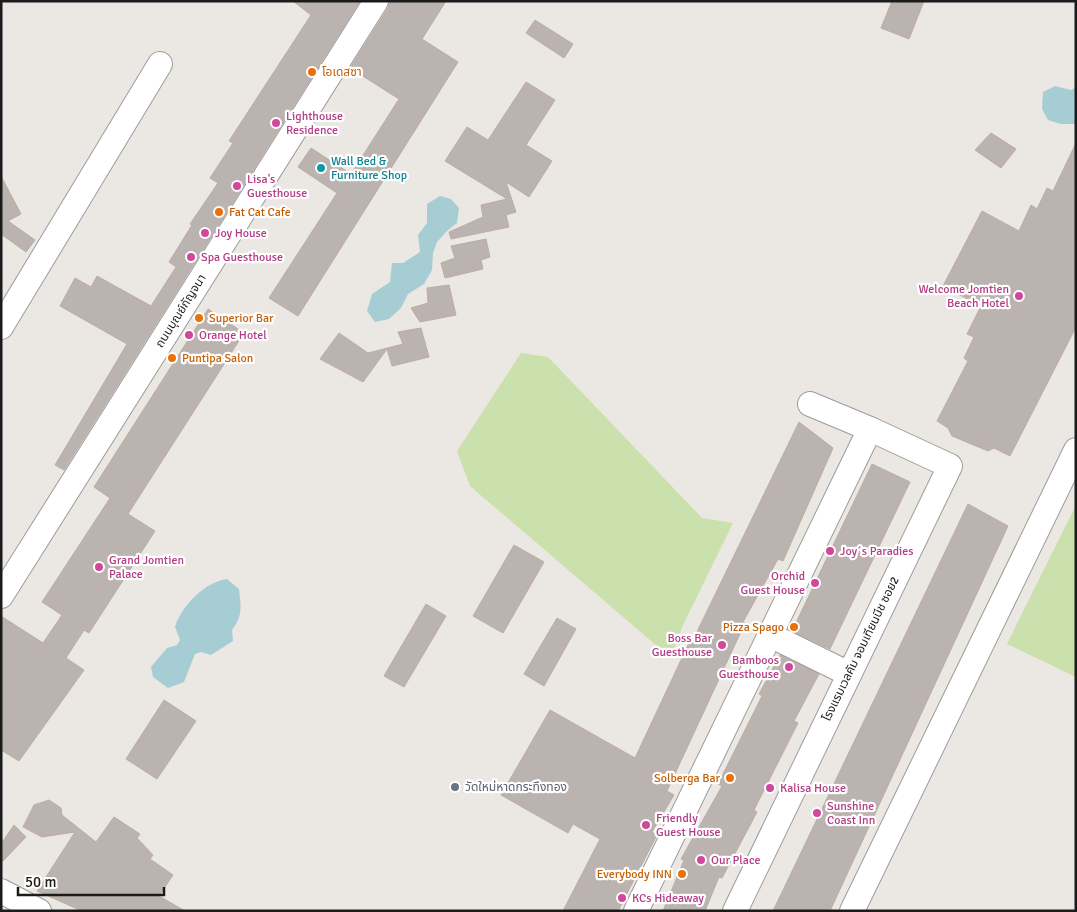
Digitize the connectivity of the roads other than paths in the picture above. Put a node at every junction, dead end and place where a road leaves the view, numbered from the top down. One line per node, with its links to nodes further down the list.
1 (376, 1): 7 (street, ถนนบุณย์กัญจนา)
2 (160, 64): 3 (street)
3 (1, 327)
4 (810, 404): 5 (street)
5 (870, 428): 8 (street); 9 (street, โรงแรมเวลคัม จอมเทียนบีช ซอย2)
6 (1076, 450): 14 (street)
7 (1, 596)
8 (770, 635): 9 (street); 12 (street)
9 (849, 674): 13 (street, โรงแรมเวลคัม จอมเทียนบีช ซอย2)
10 (1, 891): 11 (street)
11 (40, 911)
12 (636, 911)
13 (735, 911)
14 (852, 911)

